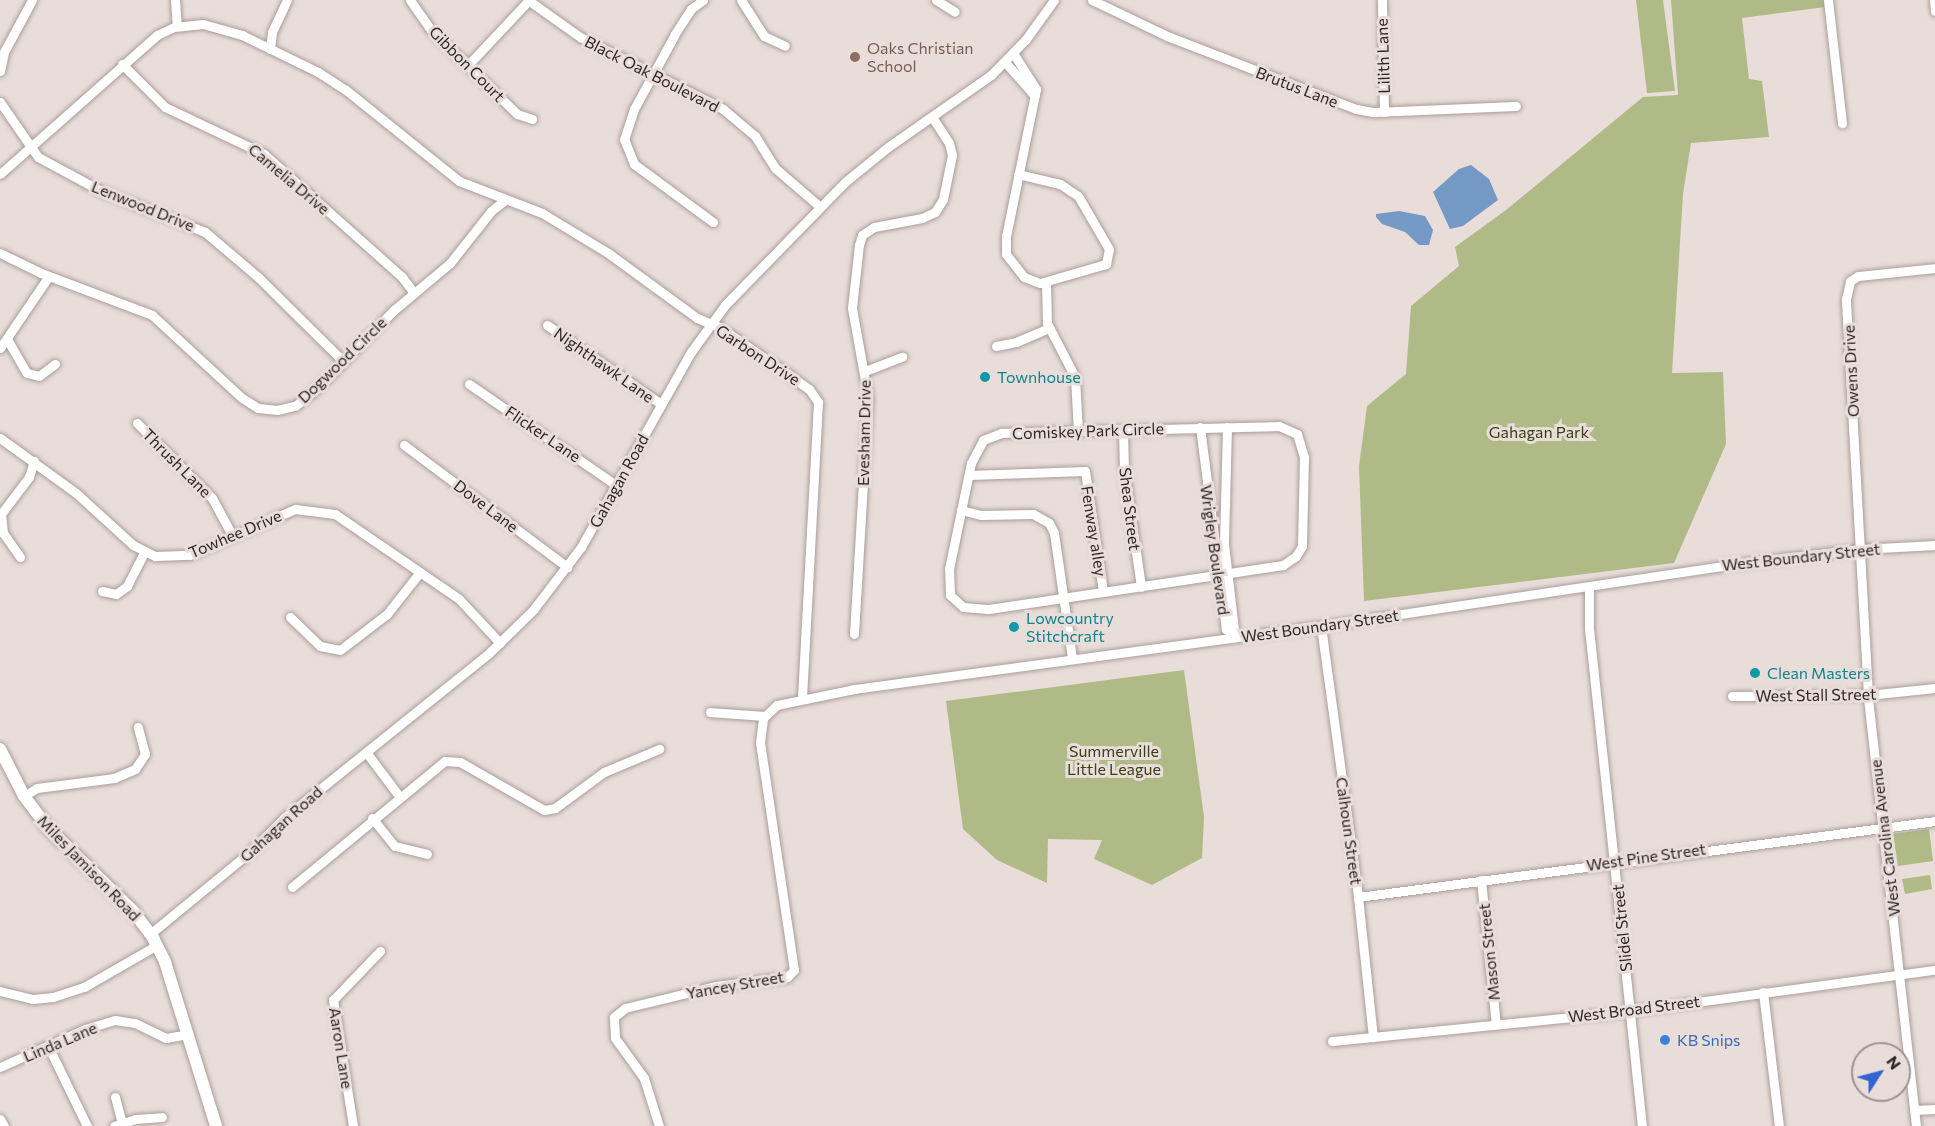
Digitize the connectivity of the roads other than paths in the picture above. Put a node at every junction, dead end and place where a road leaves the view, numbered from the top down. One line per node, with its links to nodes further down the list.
1 (32, 0): 17 (street)
2 (174, 0): 16 (street)
3 (287, 0): 19 (street)
4 (410, 0): 23 (street, Gibbon Court)
5 (529, 0): 23 (street); 25 (street, Black Oak Boulevard)
6 (703, 0): 25 (street)
7 (741, 0): 18 (street)
8 (936, 0): 15 (street)
9 (1054, 0): 20 (street, Gahagan Road)
10 (1092, 0): 29 (street, Brutus Lane)
11 (1382, 0): 29 (street, Lilith Lane)
12 (1828, 0): 32 (street)
13 (1934, 0): 14 (street)
14 (1935, 11)
15 (955, 12)
16 (177, 26): 19 (street); 22 (street)
17 (4, 42): 24 (street)
18 (785, 46)
19 (270, 49): 36 (street)
20 (1013, 53): 21 (street, Gahagan Road); 26 (street)
21 (1005, 62): 26 (street); 30 (street, Gahagan Road)
22 (122, 64): 33 (street); 43 (street, Camelia Drive)
23 (468, 65): 31 (street, Gibbon Court)
24 (0, 71)
25 (654, 73): 37 (street, Black Oak Boulevard); 38 (street)
26 (1035, 96): 35 (street)
27 (0, 102): 33 (street, Lenwood Drive)
28 (1516, 106): 29 (street, Brutus Lane)
29 (1384, 112)
30 (932, 117): 37 (street, Gahagan Road); 53 (street, Evesham Drive)
31 (532, 119)
32 (1842, 123)
33 (32, 149): 34 (street); 51 (street, Lenwood Drive)
34 (0, 174)
35 (1018, 174): 42 (street); 42 (street)
36 (505, 200): 43 (street, Dogwood Circle); 44 (street, Garbon Drive)
37 (819, 206): 44 (street, Gahagan Road)
38 (713, 222)
39 (0, 253): 41 (street, Dogwood Circle)
40 (1935, 268): 71 (street, Owens Drive)
41 (49, 276): 47 (street); 51 (street, Dogwood Circle)
42 (1046, 282): 46 (street)
43 (414, 293): 51 (street, Dogwood Circle)
44 (711, 324): 55 (street, Gahagan Road); 92 (street, Garbon Drive)
45 (547, 325): 55 (street, Nighthawk Lane)
46 (1049, 328): 48 (street); 60 (street)
47 (7, 339): 49 (street); 52 (street)
48 (996, 346)
49 (0, 348)
50 (902, 357): 53 (street)
51 (343, 360)
52 (55, 364)
53 (865, 371): 85 (street, Evesham Drive)
54 (469, 384): 65 (street, Flicker Lane)
55 (661, 404): 65 (street, Gahagan Road)
56 (137, 423): 69 (street, Thrush Lane)
57 (1227, 427): 58 (street, Comiskey Park Circle); 67 (street, Wrigley Boulevard); 76 (street, Comiskey Park Circle)
58 (1200, 428): 59 (street, Comiskey Park Circle); 66 (street, Wrigley Boulevard)
59 (1123, 430): 60 (street, Comiskey Park Circle); 78 (street, Shea Street)
60 (1078, 432): 64 (street, Comiskey Park Circle)
61 (0, 438): 63 (street, Towhee Drive)
62 (404, 445): 74 (street, Dove Lane)
63 (34, 461): 72 (street, Towhee Drive); 73 (street)
64 (969, 475): 68 (street, Comiskey Park Circle); 81 (street, Fenway alley)
65 (616, 485): 74 (street, Gahagan Road)
66 (1206, 490): 67 (street); 77 (street, Wrigley Boulevard)
67 (1226, 491): 76 (street, Wrigley Boulevard)
68 (961, 510): 82 (street); 82 (street, Comiskey Park Circle)
69 (232, 535): 72 (street, Towhee Drive); 75 (street, Towhee Drive)
70 (1935, 545): 71 (street, West Boundary Street)
71 (1861, 549): 79 (street, West Boundary Street); 90 (street, West Carolina Avenue)
72 (144, 552): 80 (street)
73 (20, 557)
74 (567, 567): 87 (street, Gahagan Road)
75 (420, 572): 83 (street); 87 (street, Towhee Drive)
76 (1228, 573): 77 (street, Comiskey Park Circle); 86 (street, Wrigley Boulevard)
77 (1217, 575): 78 (street, Comiskey Park Circle); 86 (street, Wrigley Boulevard)
78 (1141, 587): 81 (street, Comiskey Park Circle)
79 (1589, 588): 84 (street, West Boundary Street); 105 (street, Slidel Street)
80 (102, 591)
81 (1103, 592): 82 (street, Comiskey Park Circle)
82 (1063, 598): 88 (street)
83 (290, 617)
84 (1321, 626): 86 (street, West Boundary Street); 108 (street, Calhoun Street)
85 (854, 634)
86 (1235, 637): 88 (street, West Boundary Street)
87 (500, 642): 98 (street, Gahagan Road)
88 (1072, 658): 92 (street, West Boundary Street)
89 (1935, 688): 90 (street, West Stall Street)
90 (1868, 695): 91 (street, West Stall Street); 103 (street, West Carolina Avenue)
91 (1732, 696)
92 (802, 697): 94 (street, West Boundary Street)
93 (710, 712): 94 (street)
94 (764, 716): 132 (street, Yancey Street)
95 (138, 727): 99 (street)
96 (0, 749): 99 (main road, Miles Jamison Road)
97 (659, 749): 100 (street)
98 (366, 752): 100 (street); 109 (street, Gahagan Road)
99 (24, 796): 109 (main road, Miles Jamison Road)
100 (399, 796): 101 (street)
101 (372, 818): 104 (street); 107 (street)
102 (1935, 821): 103 (street, West Pine Street)
103 (1883, 827): 105 (street, West Pine Street); 112 (street, West Carolina Avenue)
104 (428, 854)
105 (1616, 861): 106 (street, West Pine Street); 115 (street, Slidel Street)
106 (1482, 880): 108 (street, West Pine Street); 116 (street, Mason Street)
107 (292, 887)
108 (1358, 897): 118 (street, Calhoun Street)
109 (153, 940): 113 (street, Gahagan Road); 117 (main road, Miles Jamison Road)
110 (380, 951): 131 (street, Aaron Lane)
111 (1935, 970): 112 (street, West Broad Street)
112 (1900, 976): 114 (street, West Broad Street); 124 (street, West Carolina Avenue)
113 (0, 991)
114 (1763, 992): 115 (street, West Broad Street); 134 (street)
115 (1630, 1011): 116 (street, West Broad Street); 133 (street, Slidel Street)
116 (1497, 1024): 118 (street, West Broad Street)
117 (188, 1034): 120 (street, Linda Lane); 130 (main road, Miles Jamison Road)
118 (1372, 1037): 119 (street, West Broad Street)
119 (1332, 1041)
120 (48, 1046): 121 (street, Linda Lane); 129 (street)
121 (0, 1067)
122 (115, 1097): 127 (street)
123 (1935, 1108): 124 (street)
124 (1914, 1110): 135 (street, West Carolina Avenue)
125 (162, 1117): 127 (street)
126 (0, 1119): 128 (street)
127 (118, 1124)
128 (4, 1126)
129 (87, 1126)
130 (216, 1126)
131 (353, 1126)
132 (659, 1126)
133 (1642, 1126)
134 (1779, 1126)
135 (1916, 1126)

